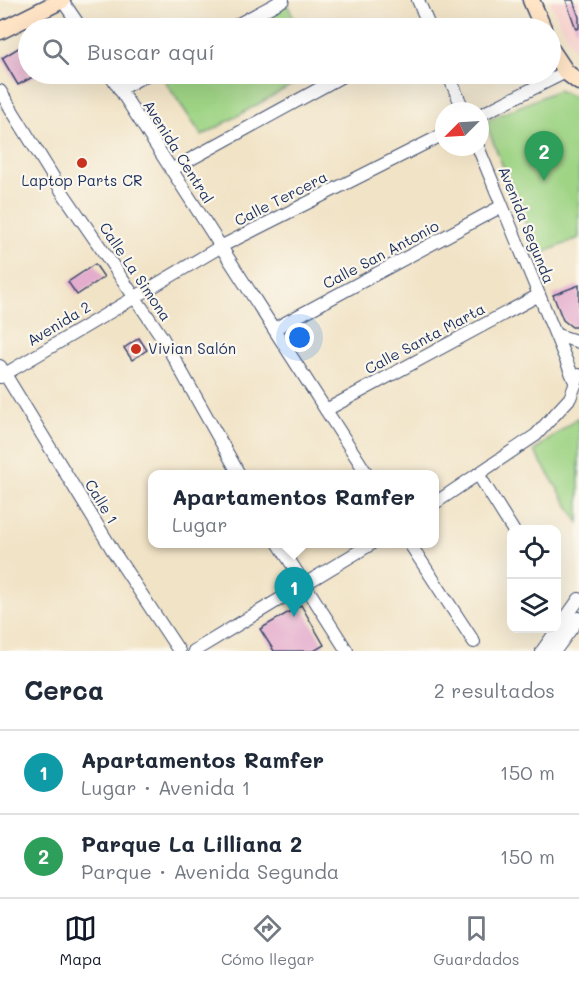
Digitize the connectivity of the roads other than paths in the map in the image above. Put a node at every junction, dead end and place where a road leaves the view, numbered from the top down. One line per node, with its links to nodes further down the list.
1 (62, 0): 5 (main road); 6 (street)
2 (283, 0): 7 (street)
3 (418, 0): 8 (street)
4 (531, 0): 9 (main road)
5 (26, 18)
6 (74, 18)
7 (250, 18)
8 (425, 18)
9 (539, 18)
10 (18, 22): 11 (main road)
11 (0, 31)
12 (561, 62): 13 (main road)
13 (573, 77)
14 (117, 84): 19 (street, Avenida Central)
15 (129, 84): 19 (street)
16 (328, 84): 25 (street)
17 (452, 84): 21 (street)
18 (556, 84): 22 (street)
19 (120, 89): 25 (street, Avenida Central)
20 (0, 91): 29 (street, Calle La Simona)
21 (460, 102)
22 (489, 111)
23 (435, 139): 27 (street, Calle Tercera)
24 (482, 156): 26 (street, Avenida Segunda)
25 (171, 170): 27 (street, Avenida Central)
26 (502, 206): 28 (street, Avenida Segunda); 30 (street, Calle San Antonio)
27 (220, 247): 29 (street, Calle Tercera); 30 (street, Avenida Central)
28 (539, 295): 31 (street, Avenida Segunda); 35 (street, Calle Santa Marta)
29 (134, 296): 33 (street, Avenida 2); 36 (street, Calle La Simona)
30 (274, 329): 35 (street, Avenida Central)
31 (556, 335): 32 (street); 34 (street, Avenida Segunda)
32 (579, 342)
33 (2, 373): 48 (street, Calle 1)
34 (577, 378): 38 (street)
35 (326, 410): 37 (street, Avenida Central)
36 (237, 470)
37 (364, 470)
38 (478, 474): 39 (street); 40 (street)
39 (439, 500)
40 (510, 525)
41 (282, 548): 44 (street)
42 (363, 548): 44 (street)
43 (413, 548): 47 (street)
44 (305, 585): 49 (street); 50 (street)
45 (579, 599): 51 (street)
46 (579, 618): 52 (street)
47 (474, 642)
48 (179, 651)
49 (194, 651)
50 (347, 651)
51 (542, 651)
52 (555, 651)

